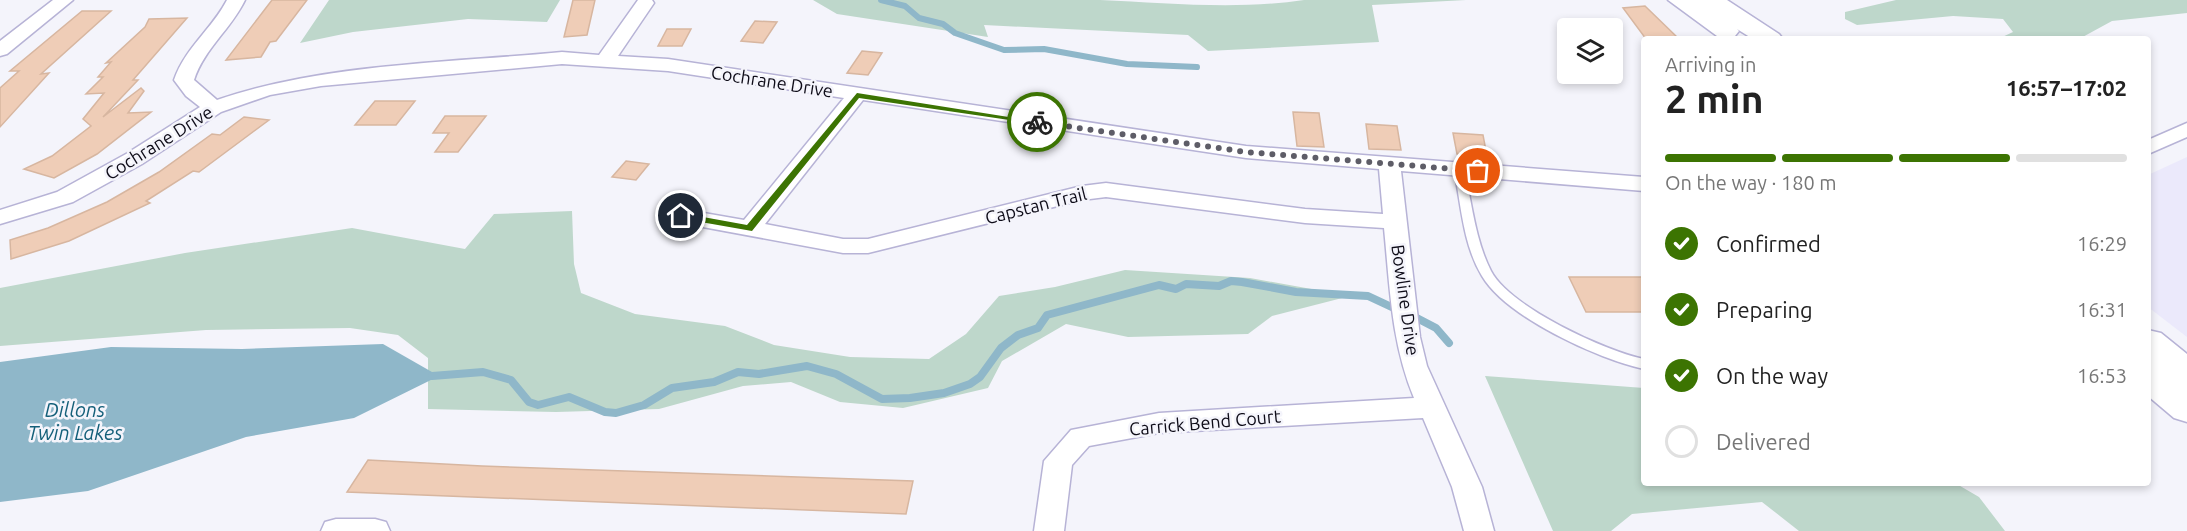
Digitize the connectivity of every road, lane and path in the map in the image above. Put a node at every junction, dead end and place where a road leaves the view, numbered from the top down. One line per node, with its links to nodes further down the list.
1 (64, 0): 8 (street)
2 (236, 0): 11 (street)
3 (1680, 0): 6 (main road)
4 (1710, 0): 7 (main road)
5 (645, 3): 9 (street)
6 (1734, 36)
7 (1765, 36)
8 (0, 50)
9 (606, 59): 10 (street, Cochrane Drive); 11 (street, Cochrane Drive)
10 (857, 96): 14 (street, Cochrane Drive); 20 (street)
11 (214, 108): 18 (street, Cochrane Drive)
12 (2187, 129): 13 (street)
13 (2151, 147)
14 (1389, 164): 15 (street, Cochrane Drive); 19 (street, Bowline Drive)
15 (1458, 169): 16 (street, Cochrane Drive); 22 (lane)
16 (1641, 184)
17 (681, 216): 20 (street, Capstan Trail)
18 (0, 217)
19 (1394, 222): 20 (street, Capstan Trail); 25 (street, Bowline Drive)
20 (749, 229)
21 (2151, 344): 23 (main road)
22 (1641, 363)
23 (2187, 374)
24 (2151, 378): 26 (main road)
25 (1433, 407): 29 (street, Carrick Bend Court); 30 (street, Bowline Drive)
26 (2187, 408)
27 (336, 531): 28 (street)
28 (375, 531)
29 (1049, 531)
30 (1479, 531)

